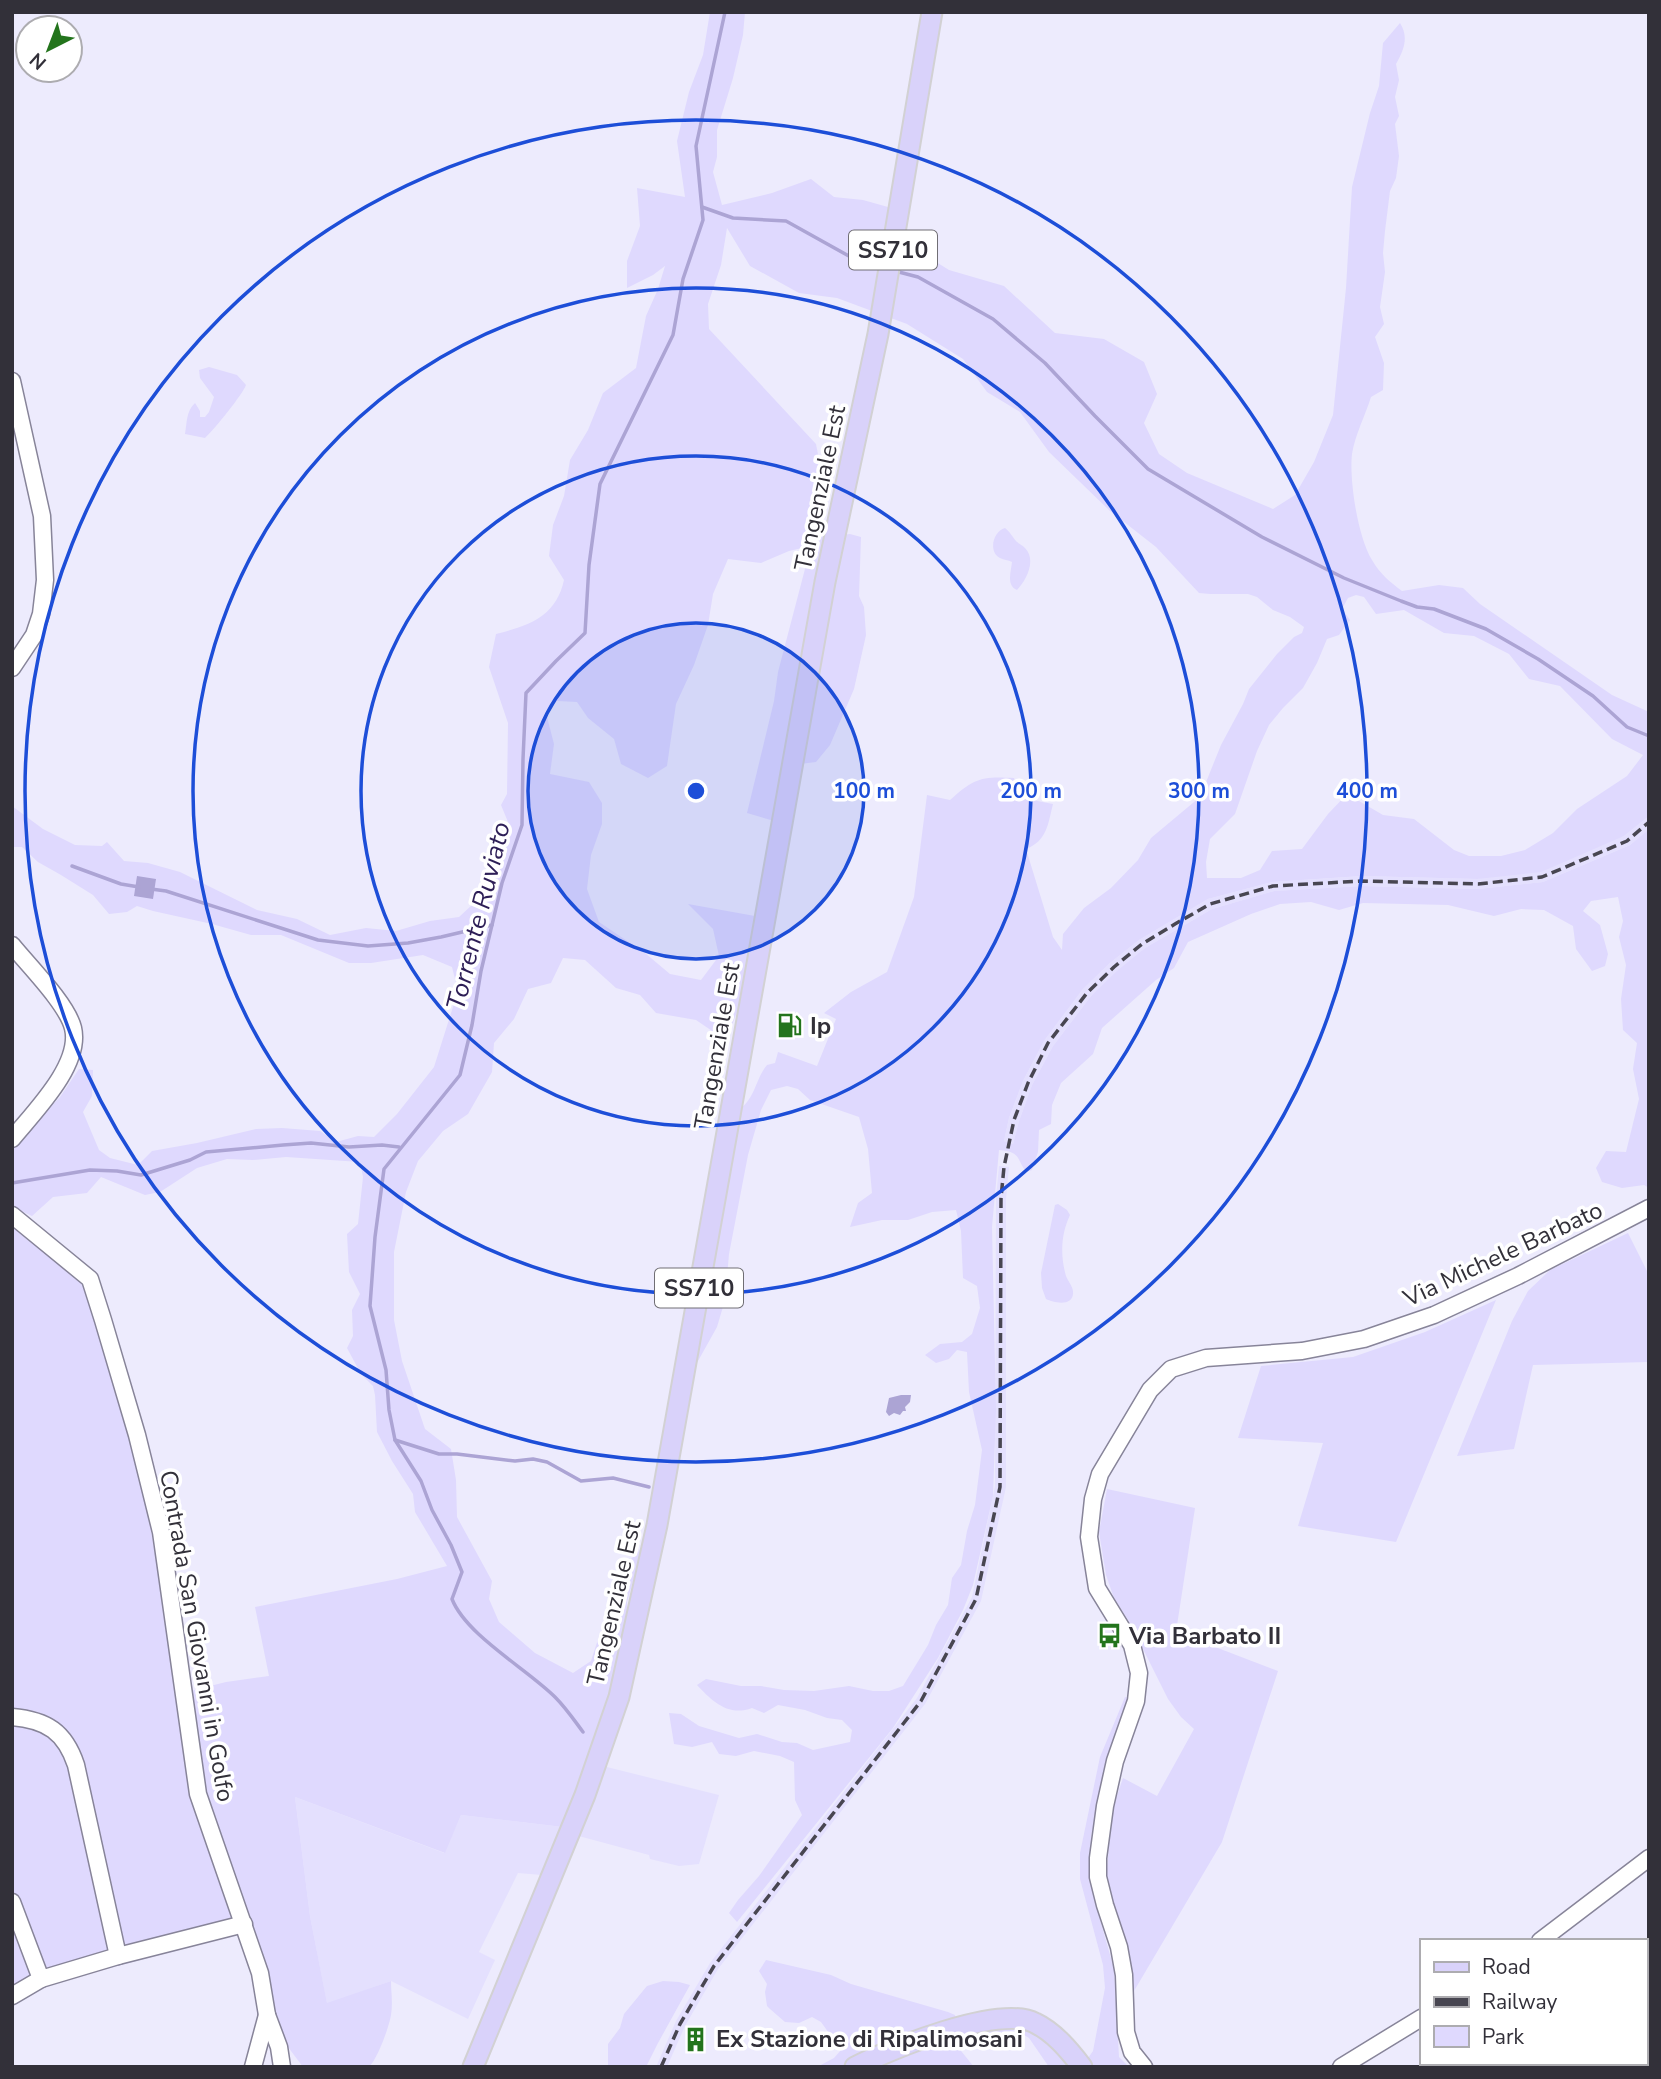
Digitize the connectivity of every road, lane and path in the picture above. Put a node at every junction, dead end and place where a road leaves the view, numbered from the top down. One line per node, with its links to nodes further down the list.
1 (932, 12): 24 (main road, Tangenziale Est / SS710)
2 (12, 381): 3 (street)
3 (12, 668)
4 (12, 945): 5 (street)
5 (12, 1139)
6 (1649, 1208): 27 (street, Via Michele Barbato)
7 (12, 1215): 11 (street, Contrada San Giovanni in Golfo)
8 (12, 1717): 13 (street)
9 (1649, 1858): 12 (street)
10 (12, 1902): 14 (street)
11 (244, 1924): 13 (street); 16 (street, Contrada San Giovanni in Golfo)
12 (1543, 1939)
13 (118, 1956): 14 (street)
14 (41, 1979): 15 (street)
15 (12, 1996)
16 (267, 2015): 18 (street); 19 (street)
17 (1420, 2019): 28 (street)
18 (260, 2044): 20 (street); 21 (street)
19 (279, 2047): 22 (street); 23 (street)
20 (253, 2067)
21 (263, 2067)
22 (282, 2067)
23 (293, 2067)
24 (473, 2067)
25 (855, 2067): 26 (main road)
26 (1082, 2067)
27 (1144, 2067)
28 (1341, 2067)

